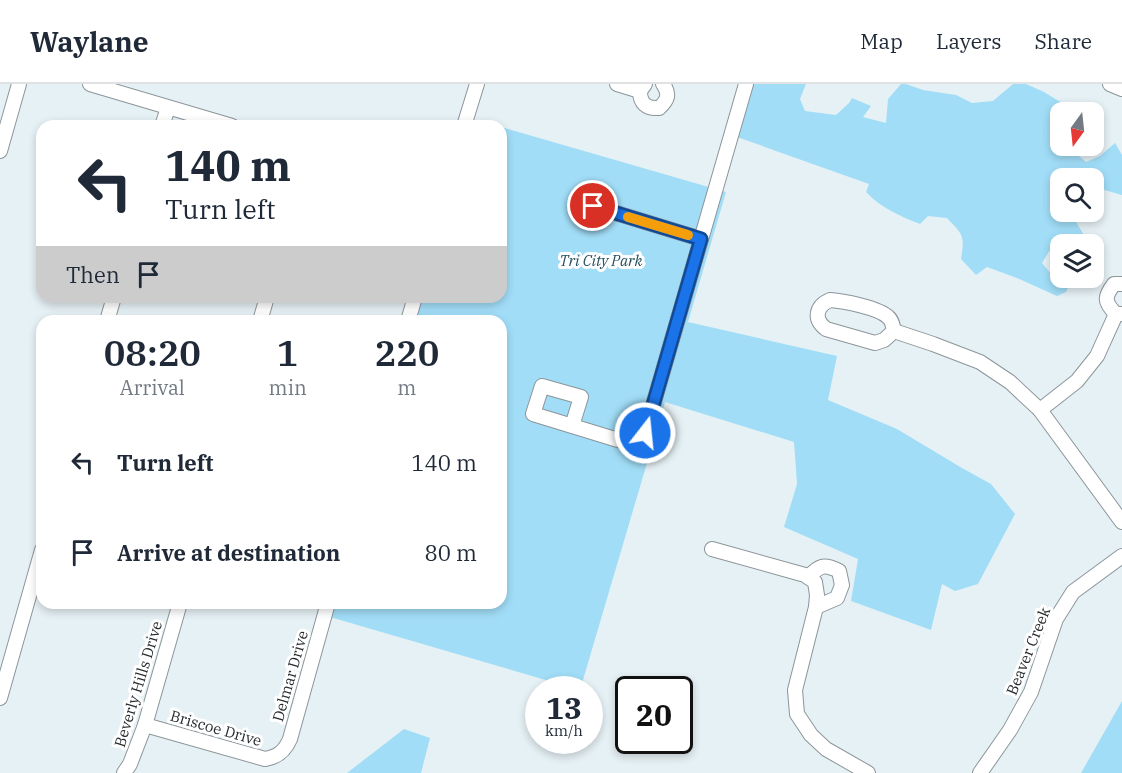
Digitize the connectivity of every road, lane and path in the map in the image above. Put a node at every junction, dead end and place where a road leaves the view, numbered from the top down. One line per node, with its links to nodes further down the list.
1 (19, 84): 14 (street)
2 (90, 84): 10 (street)
3 (477, 84): 13 (street)
4 (617, 84): 8 (street)
5 (663, 84): 8 (street)
6 (746, 84): 16 (street)
7 (1110, 84): 9 (street)
8 (643, 87)
9 (1122, 89)
10 (168, 108): 11 (street); 12 (street)
11 (164, 120)
12 (211, 120)
13 (466, 120)
14 (0, 151)
15 (593, 206): 16 (street)
16 (701, 239): 21 (street)
17 (1122, 284): 18 (street)
18 (1119, 314): 20 (street)
19 (894, 331): 19 (street); 20 (street)
20 (1040, 410): 22 (street)
21 (572, 426)
22 (1122, 522)
23 (712, 549): 26 (street)
24 (1122, 556): 35 (street, Beaver Creek)
25 (36, 571): 30 (street)
26 (808, 577): 27 (street); 27 (street)
27 (816, 607): 34 (street)
28 (178, 609): 31 (street, Beverly Hills Drive)
29 (326, 609): 32 (street, Delmar Drive)
30 (0, 698)
31 (145, 725): 32 (street, Briscoe Drive); 33 (street, Beverly Hills Drive)
32 (278, 755)
33 (124, 773)
34 (868, 773)
35 (980, 773)

